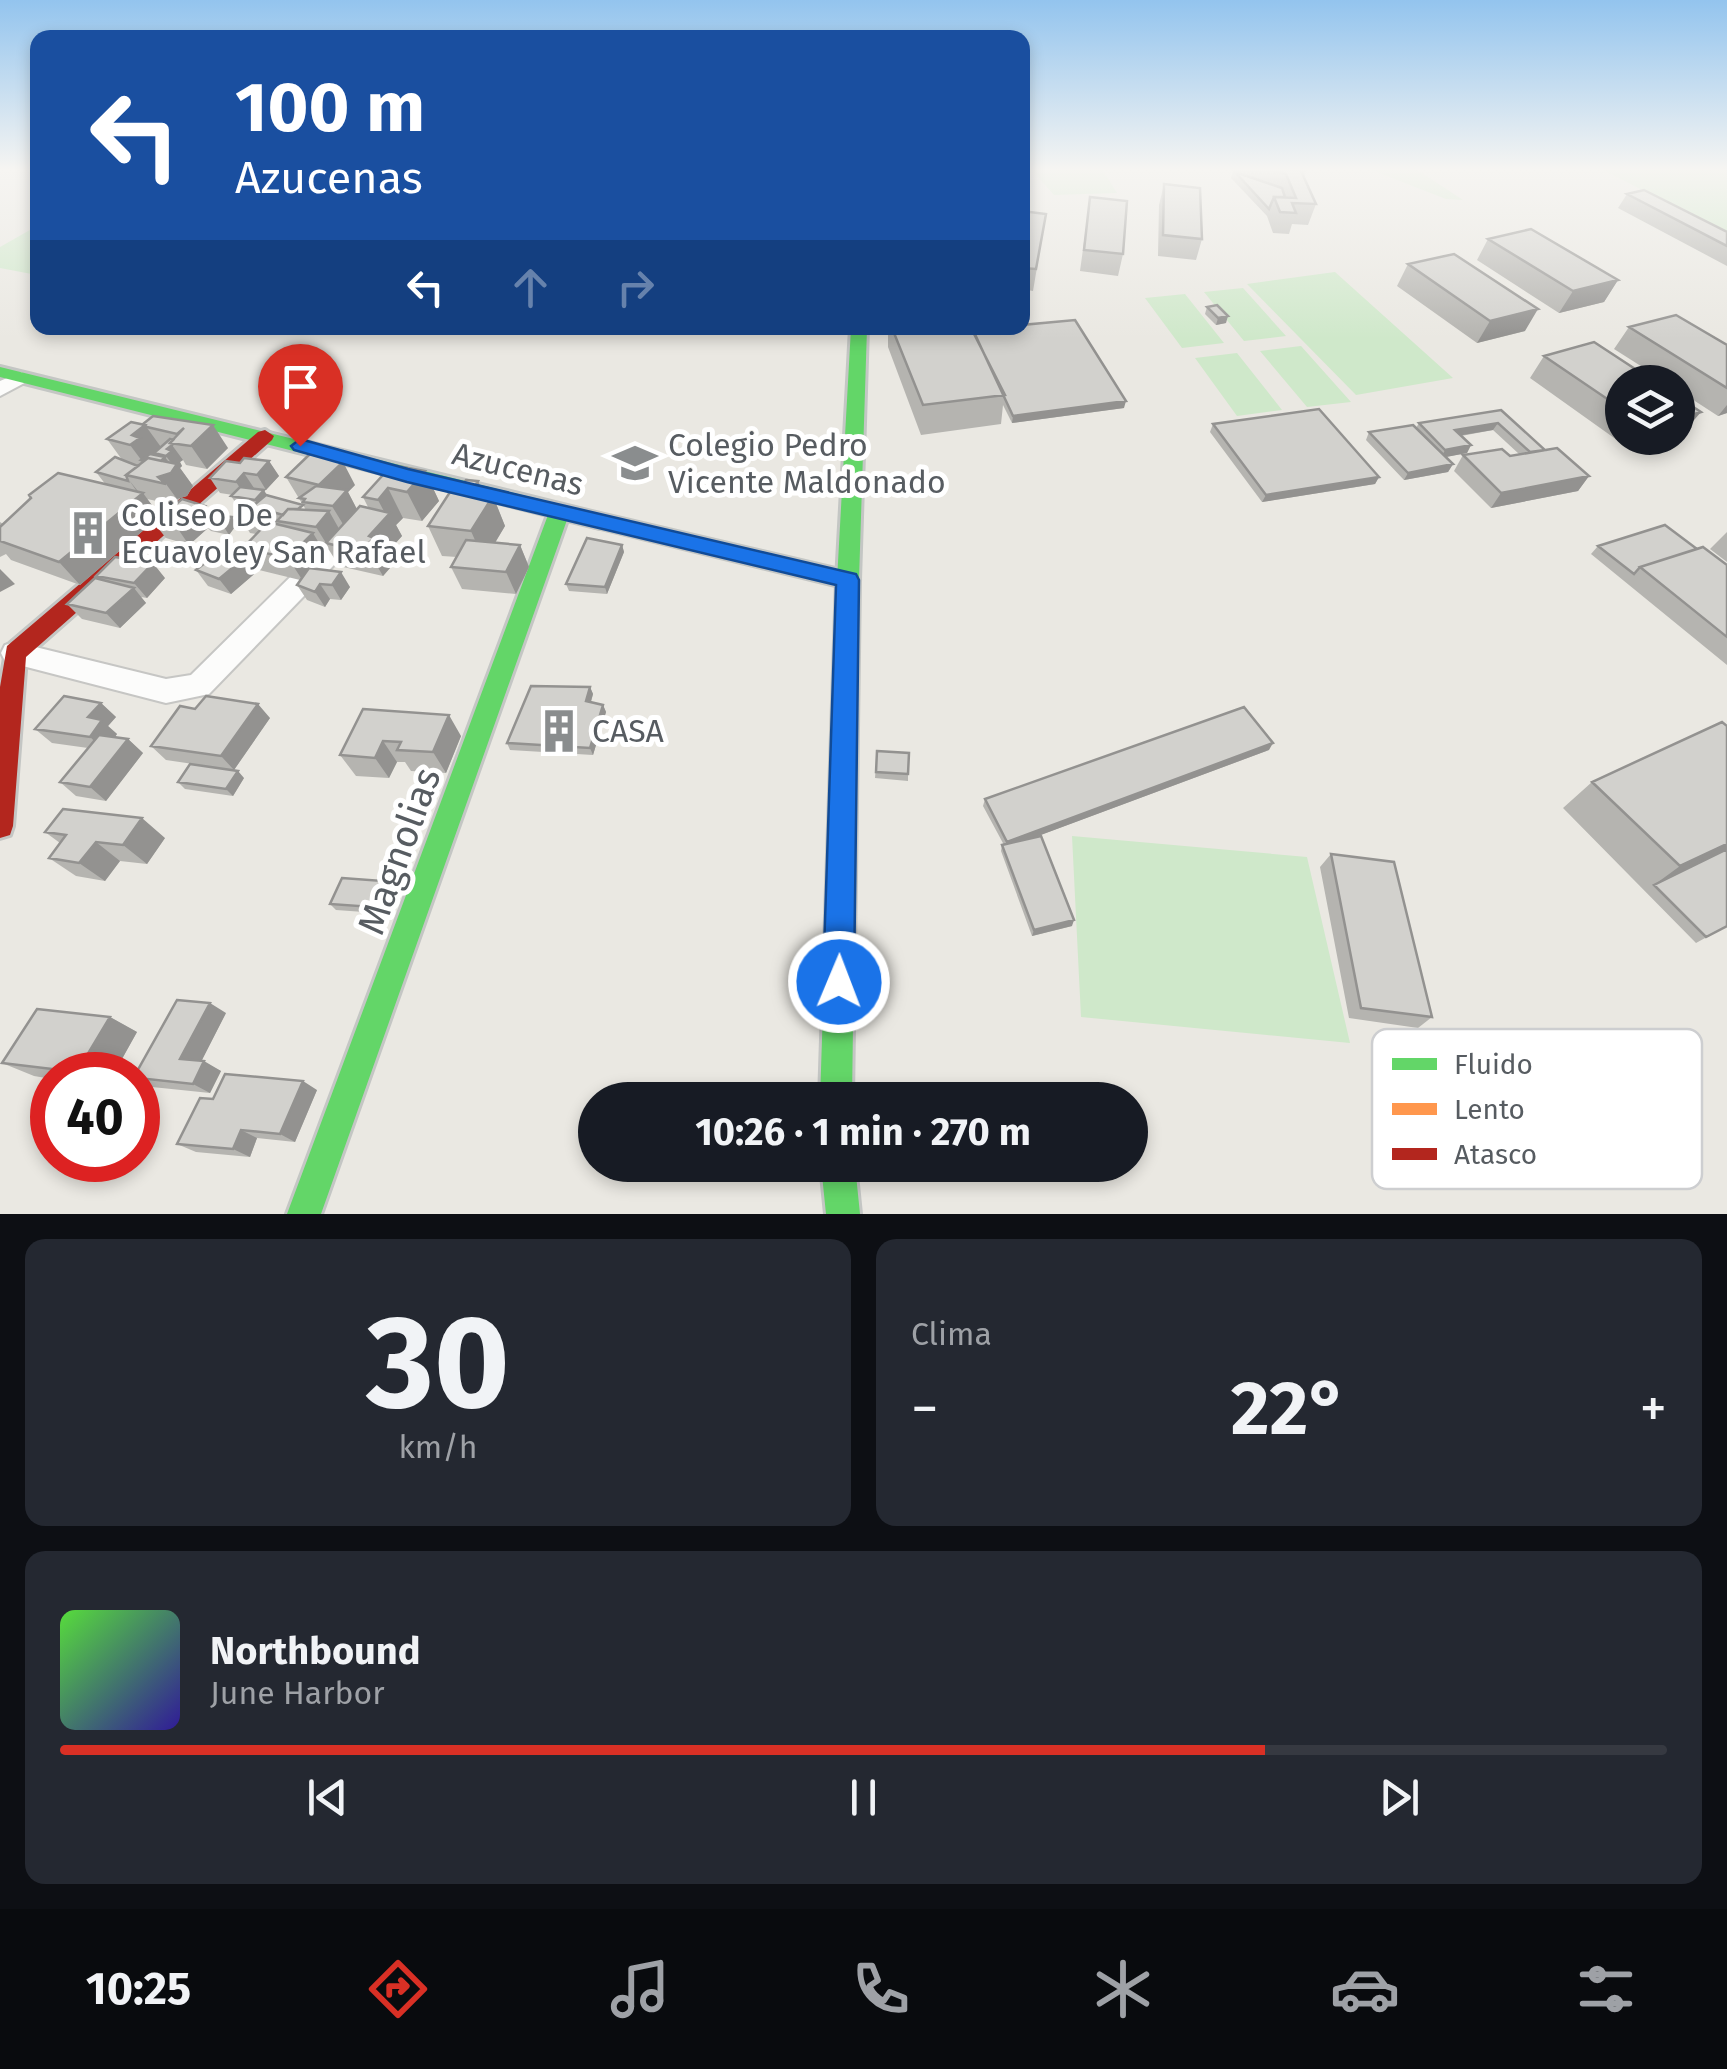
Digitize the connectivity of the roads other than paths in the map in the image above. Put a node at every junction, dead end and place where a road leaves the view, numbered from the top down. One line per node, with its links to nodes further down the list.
1 (858, 335): 7 (street)
2 (11, 375): 3 (street); 4 (street, Azucenas)
3 (0, 390)
4 (265, 436): 5 (street, Azucenas); 8 (street)
5 (407, 476): 6 (street, Azucenas); 8 (street)
6 (559, 512): 7 (street, Azucenas); 13 (street, Magnolias)
7 (848, 580): 11 (street)
8 (15, 653): 9 (street)
9 (4, 719): 10 (street)
10 (0, 826)
11 (836, 1082)
12 (840, 1182): 14 (street)
13 (304, 1214)
14 (843, 1214)

